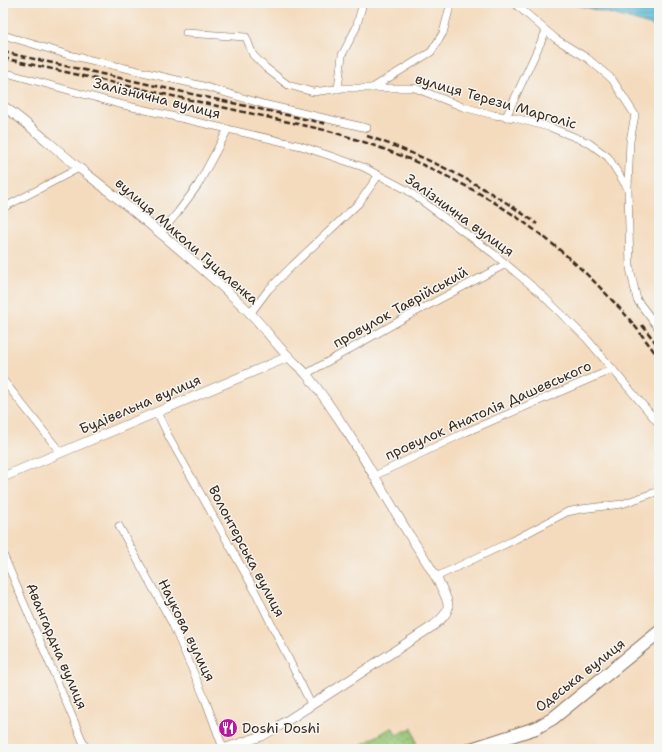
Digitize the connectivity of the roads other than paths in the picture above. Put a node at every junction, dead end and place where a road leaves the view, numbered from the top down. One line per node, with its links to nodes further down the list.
1 (362, 3): 9 (street)
2 (454, 3): 8 (street)
3 (514, 3): 4 (street)
4 (546, 31): 11 (street); 16 (street)
5 (186, 33): 9 (street, вулиця Терези Марголіс)
6 (3, 35): 12 (street)
7 (3, 72): 13 (street, Залізнична вулиця)
8 (372, 88): 9 (street, вулиця Терези Марголіс); 11 (street, вулиця Терези Марголіс)
9 (338, 89)
10 (3, 106): 14 (street, вулиця Миколи Гуцаленка)
11 (506, 117): 16 (street, вулиця Терези Марголіс)
12 (367, 128)
13 (228, 129): 15 (street, Залізнична вулиця); 18 (street)
14 (79, 168): 17 (street); 18 (street, вулиця Миколи Гуцаленка)
15 (378, 176): 19 (street, Залізнична вулиця); 20 (street)
16 (628, 189): 21 (street)
17 (3, 208)
18 (160, 234): 20 (street, вулиця Миколи Гуцаленка)
19 (506, 264): 23 (street, Залізнична вулиця); 24 (street, провулок Таврійський)
20 (250, 314): 22 (street, вулиця Миколи Гуцаленка)
21 (659, 329)
22 (288, 357): 24 (street, вулиця Миколи Гуцаленка); 26 (street, Будівельна вулиця)
23 (613, 369): 27 (street, Залізнична вулиця); 29 (street, провулок Анатолія Дашевського)
24 (306, 374): 29 (street, вулиця Миколи Гуцаленка)
25 (3, 380): 28 (street)
26 (157, 412): 28 (street, Будівельна вулиця); 36 (street, Волонтерська вулиця)
27 (659, 424)
28 (61, 453): 30 (street, Будівельна вулиця)
29 (374, 476): 34 (street, вулиця Миколи Гуцаленка)
30 (3, 477)
31 (659, 491): 34 (street)
32 (119, 526): 38 (street, Наукова вулиця)
33 (3, 554): 37 (street, Авангардна вулиця)
34 (436, 577): 36 (street, вулиця Миколи Гуцаленка)
35 (659, 632): 39 (main road, Одеська вулиця)
36 (311, 704): 38 (street)
37 (86, 749)
38 (223, 749)
39 (470, 749)

